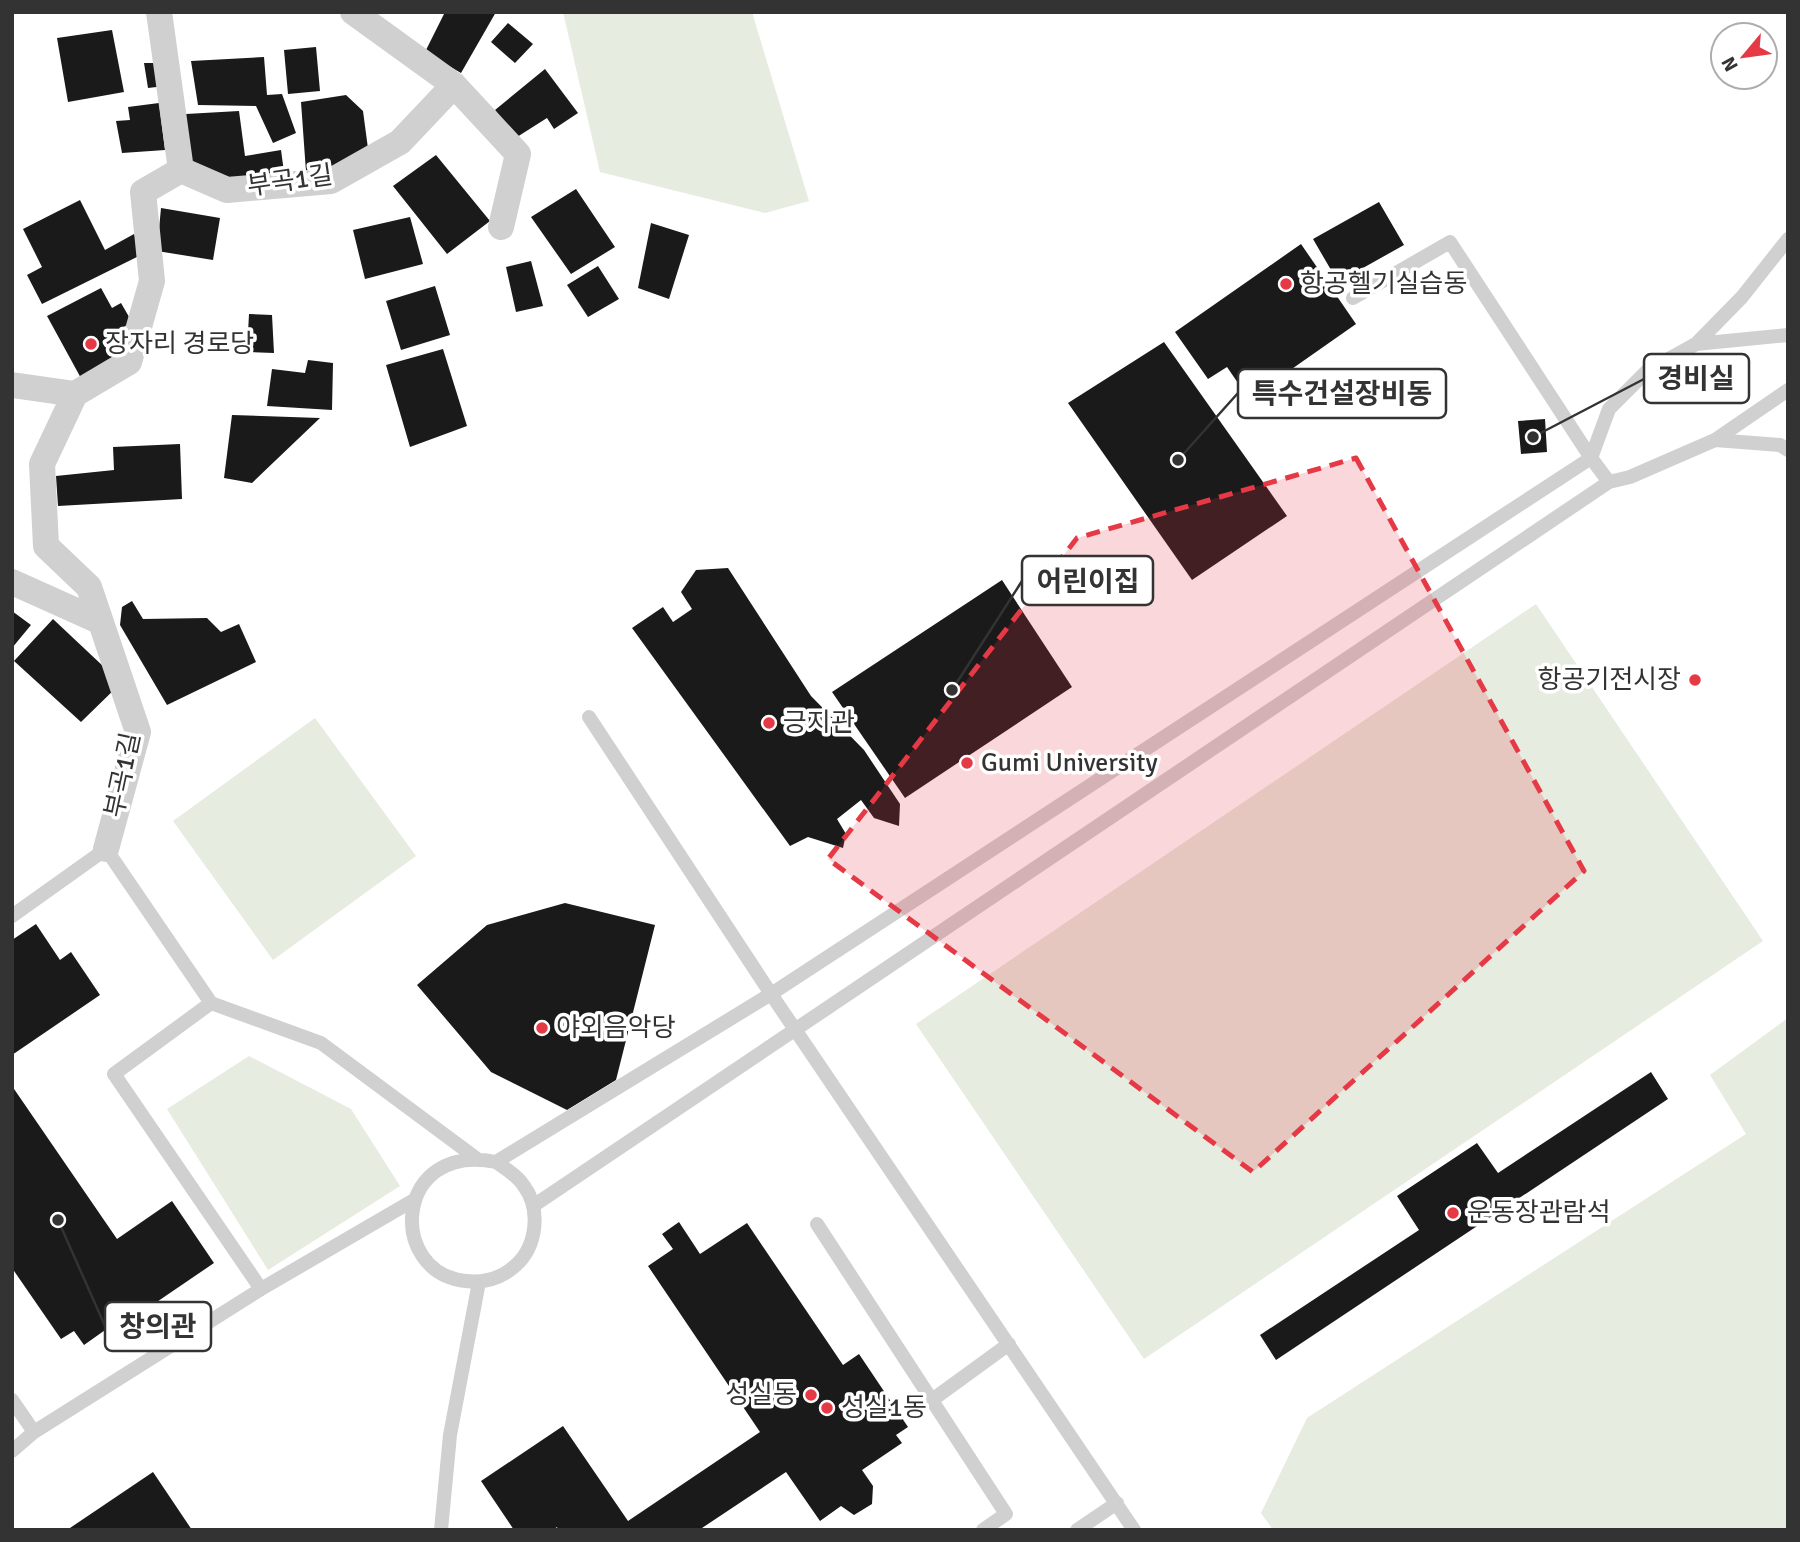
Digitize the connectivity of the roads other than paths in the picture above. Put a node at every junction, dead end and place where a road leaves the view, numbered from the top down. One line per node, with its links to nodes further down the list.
1 (159, 12): 4 (street)
2 (353, 12): 3 (street)
3 (454, 85): 4 (street, 부곡1길); 5 (street)
4 (181, 170): 12 (street)
5 (501, 227)
6 (1788, 239): 9 (lane)
7 (1353, 298): 15 (lane)
8 (1788, 335): 9 (lane)
9 (1696, 344): 15 (lane)
10 (12, 385): 12 (street)
11 (1788, 390): 13 (lane)
12 (75, 394): 18 (street, 부곡1길)
13 (1714, 440): 14 (lane); 16 (lane)
14 (1788, 450)
15 (1591, 458): 16 (lane); 22 (lane)
16 (1609, 482): 24 (lane)
17 (12, 582): 18 (street)
18 (101, 622): 20 (street, 부곡1길)
19 (589, 717): 22 (lane)
20 (106, 849): 21 (lane); 23 (lane)
21 (12, 916)
22 (771, 994): 24 (lane); 26 (lane)
23 (211, 1003): 25 (lane); 31 (lane)
24 (796, 1031): 28 (lane); 32 (lane)
25 (476, 1158): 26 (lane); 27 (lane)
26 (495, 1162): 28 (lane)
27 (414, 1200): 30 (lane); 31 (lane)
28 (533, 1206): 30 (lane)
29 (817, 1224): 34 (lane)
30 (478, 1282): 38 (lane)
31 (261, 1289): 35 (lane)
32 (1009, 1344): 34 (lane); 37 (lane)
33 (12, 1400): 35 (lane)
34 (932, 1400): 39 (lane)
35 (34, 1432): 36 (lane)
36 (12, 1451)
37 (1117, 1503): 40 (lane); 41 (lane)
38 (441, 1530)
39 (983, 1530)
40 (1077, 1530)
41 (1134, 1530)

